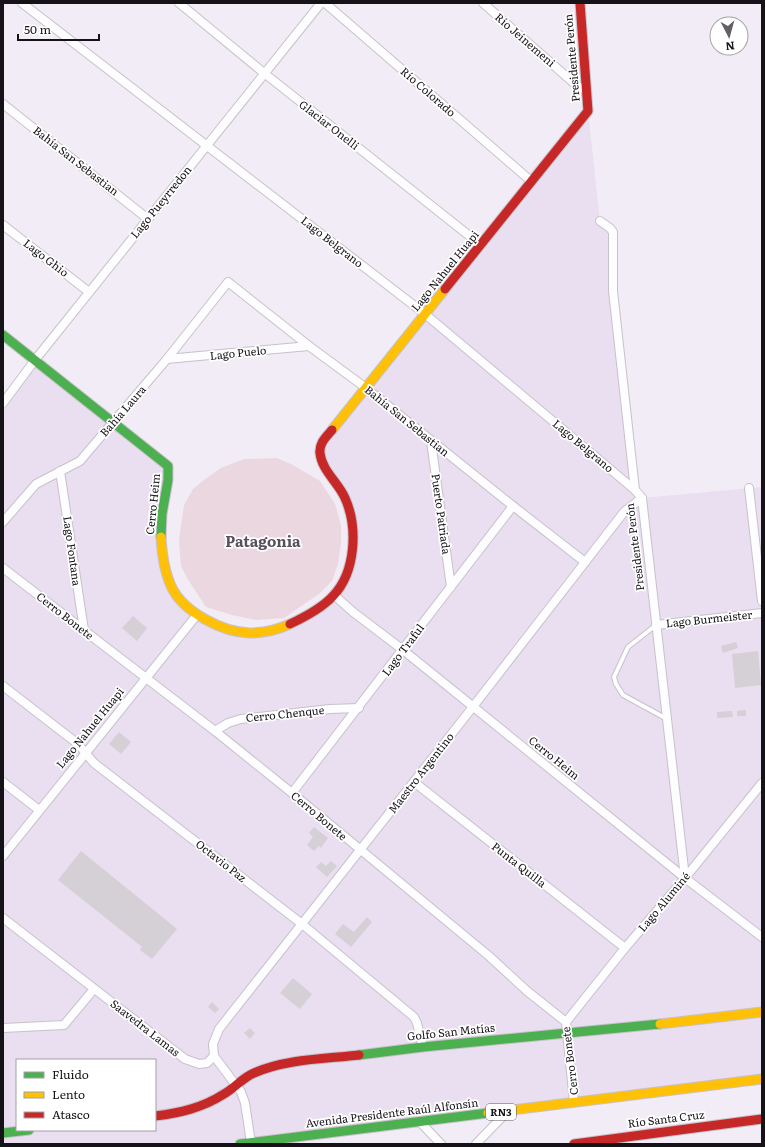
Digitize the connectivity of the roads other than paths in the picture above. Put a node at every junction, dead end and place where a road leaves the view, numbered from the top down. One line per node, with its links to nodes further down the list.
1 (22, 3): 11 (street, Lago Belgrano)
2 (179, 3): 7 (street, Glaciar Onelli)
3 (321, 3): 7 (street, Lago Pueyrredon)
4 (325, 3): 12 (street, Río Colorado)
5 (483, 3): 8 (street, Río Jeinemeni)
6 (580, 3): 8 (main road, Presidente Perón)
7 (264, 73): 11 (street, Lago Pueyrredon); 16 (street, Glaciar Onelli)
8 (587, 91): 10 (main road, Presidente Perón)
9 (3, 104): 13 (street, Bahía San Sebastian)
10 (588, 111): 12 (main road, Lago Nahuel Huapi)
11 (207, 145): 13 (street, Lago Pueyrredon); 19 (street, Lago Belgrano)
12 (531, 181): 16 (main road, Lago Nahuel Huapi)
13 (148, 219): 18 (street, Lago Pueyrredon)
14 (600, 221): 31 (street, Presidente Perón)
15 (3, 224): 18 (street, Lago Ghio)
16 (481, 245): 19 (main road, Lago Nahuel Huapi)
17 (228, 282): 21 (street, Bahía San Sebastian); 23 (street, Bahía Laura)
18 (89, 292): 22 (street, Lago Pueyrredon)
19 (425, 314): 24 (main road, Lago Nahuel Huapi); 31 (street, Lago Belgrano)
20 (3, 335): 22 (main road, Cerro Heim)
21 (309, 346): 23 (street, Lago Puelo); 24 (street, Bahía San Sebastian)
22 (35, 360): 25 (street, Lago Pueyrredon); 26 (main road, Cerro Heim)
23 (167, 360): 26 (street, Bahía Laura)
24 (366, 388): 27 (street, Bahía San Sebastian); 28 (main road, Lago Nahuel Huapi)
25 (3, 403)
26 (114, 422): 29 (street, Bahía Laura); 41 (main road, Cerro Heim)
27 (431, 441): 33 (street, Bahía San Sebastian); 37 (street, Puerto Patriada)
28 (320, 445): 38 (main road, Cerro Heim)
29 (60, 471): 34 (street, Bahía Laura); 43 (street, Lago Fontana)
30 (749, 488): 39 (street)
31 (635, 490): 32 (street, Presidente Perón)
32 (642, 498): 35 (street, Maestro Argentino); 42 (street, Presidente Perón)
33 (513, 506): 35 (street, Bahía San Sebastian); 37 (street, Lago Traful)
34 (3, 522)
35 (585, 562): 48 (street, Maestro Argentino)
36 (3, 568): 43 (street, Cerro Bonete)
37 (451, 587): 44 (street, Lago Traful)
38 (334, 595): 41 (main road, Cerro Heim); 44 (street, Cerro Heim)
39 (762, 601)
40 (762, 613): 42 (street, Lago Burmeister)
41 (196, 616): 45 (street, Lago Nahuel Huapi)
42 (656, 625): 49 (street, Presidente Perón); 49 (lane)
43 (84, 630): 45 (street, Cerro Bonete)
44 (403, 650): 47 (street, Lago Traful); 48 (street, Cerro Heim)
45 (146, 679): 50 (street, Cerro Bonete); 51 (street, Lago Nahuel Huapi)
46 (3, 686): 51 (street, Octavio Paz)
47 (358, 708): 50 (street, Cerro Chenque); 55 (street, Lago Traful)
48 (472, 708): 53 (street, Maestro Argentino); 59 (street, Cerro Heim)
49 (667, 719): 59 (street, Presidente Perón)
50 (215, 732): 55 (street, Cerro Bonete)
51 (86, 752): 56 (street, Lago Nahuel Huapi); 61 (street, Octavio Paz)
52 (3, 782): 56 (street)
53 (414, 782): 57 (street, Maestro Argentino); 63 (street, Punta Quilla)
54 (762, 783): 59 (street, Lago Aluminé)
55 (292, 793): 57 (street, Cerro Bonete)
56 (38, 810): 58 (street, Lago Nahuel Huapi)
57 (360, 850): 61 (street, Maestro Argentino); 66 (street, Cerro Bonete)
58 (3, 856)
59 (685, 878): 62 (street, Cerro Heim); 63 (street, Lago Aluminé)
60 (3, 918): 64 (street, Saavedra Lamas)
61 (302, 924): 69 (street, Octavio Paz); 70 (street, Maestro Argentino)
62 (762, 937)
63 (625, 948): 66 (street, Lago Aluminé)
64 (94, 989): 67 (street); 70 (street, Saavedra Lamas)
65 (762, 1012): 68 (main road, Golfo San Matías)
66 (566, 1022): 68 (street, Cerro Bonete)
67 (3, 1028)
68 (567, 1033): 69 (main road, Golfo San Matías); 73 (street, Cerro Bonete)
69 (423, 1047): 72 (main road, Golfo San Matías)
70 (214, 1056): 72 (street)
71 (762, 1079): 73 (main road, Avenida Presidente Raúl Alfonsín / RN3)
72 (237, 1085): 75 (main road, Golfo San Matías); 80 (street)
73 (574, 1102): 74 (main road, Avenida Presidente Raúl Alfonsín / RN3)
74 (508, 1111): 77 (main road, Avenida Presidente Raúl Alfonsín / RN3); 84 (street)
75 (156, 1116)
76 (762, 1119): 81 (main road, Río Santa Cruz)
77 (420, 1122): 80 (main road, Avenida Presidente Raúl Alfonsín / RN3); 83 (street)
78 (20, 1131): 79 (main road)
79 (3, 1133)
80 (251, 1143): 82 (main road, Avenida Presidente Raúl Alfonsín / RN3)
81 (593, 1143): 85 (main road, Río Santa Cruz)
82 (240, 1144)
83 (442, 1144)
84 (476, 1144)
85 (574, 1144)

